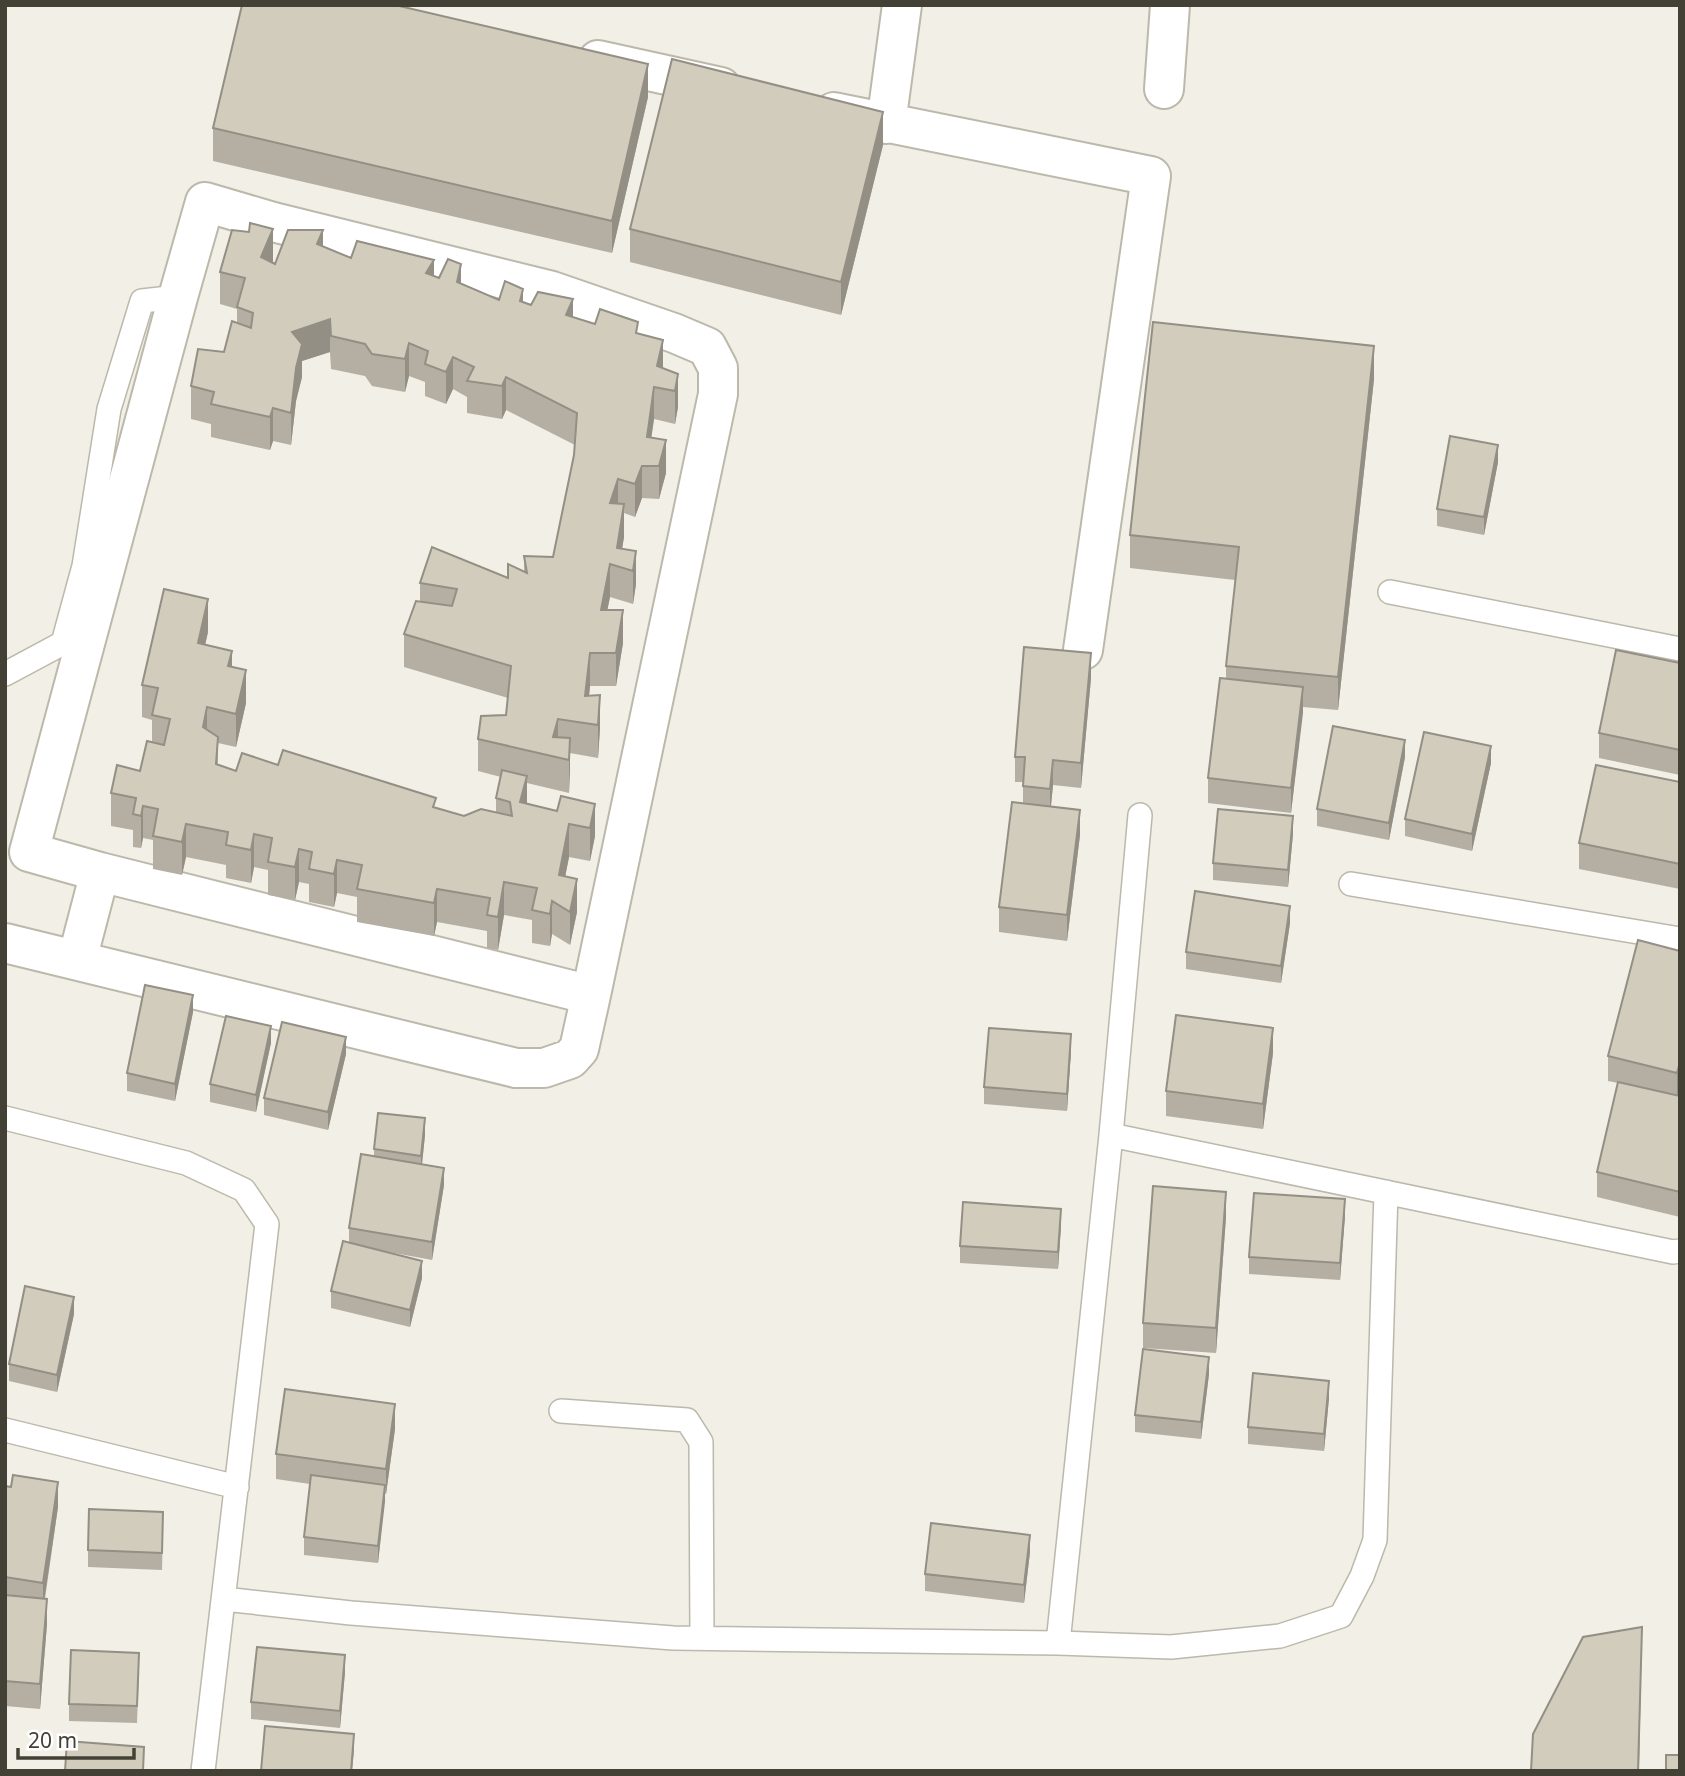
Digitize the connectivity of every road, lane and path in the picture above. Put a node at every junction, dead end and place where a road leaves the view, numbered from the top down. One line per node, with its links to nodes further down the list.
1 (902, 5): 7 (street)
2 (1170, 5): 4 (street)
3 (564, 52): 5 (street)
4 (1164, 89)
5 (752, 94)
6 (806, 106): 7 (street)
7 (886, 124): 11 (street)
8 (178, 297): 12 (lane); 14 (street); 19 (street)
9 (1390, 592): 10 (lane)
10 (1680, 649)
11 (1083, 650)
12 (5, 674)
13 (1140, 815): 21 (lane)
14 (100, 872): 18 (street); 19 (street)
15 (1351, 884): 16 (lane)
16 (1680, 939)
17 (5, 943): 18 (street)
18 (77, 960): 19 (street)
19 (591, 995)
20 (5, 1118): 26 (lane)
21 (1111, 1135): 22 (lane); 29 (lane)
22 (1386, 1192): 23 (lane); 29 (lane)
23 (1680, 1251)
24 (561, 1411): 28 (lane)
25 (5, 1430): 26 (lane)
26 (237, 1487): 27 (lane)
27 (224, 1600): 28 (lane); 30 (lane)
28 (702, 1638): 29 (lane)
29 (1058, 1643)
30 (203, 1771)

